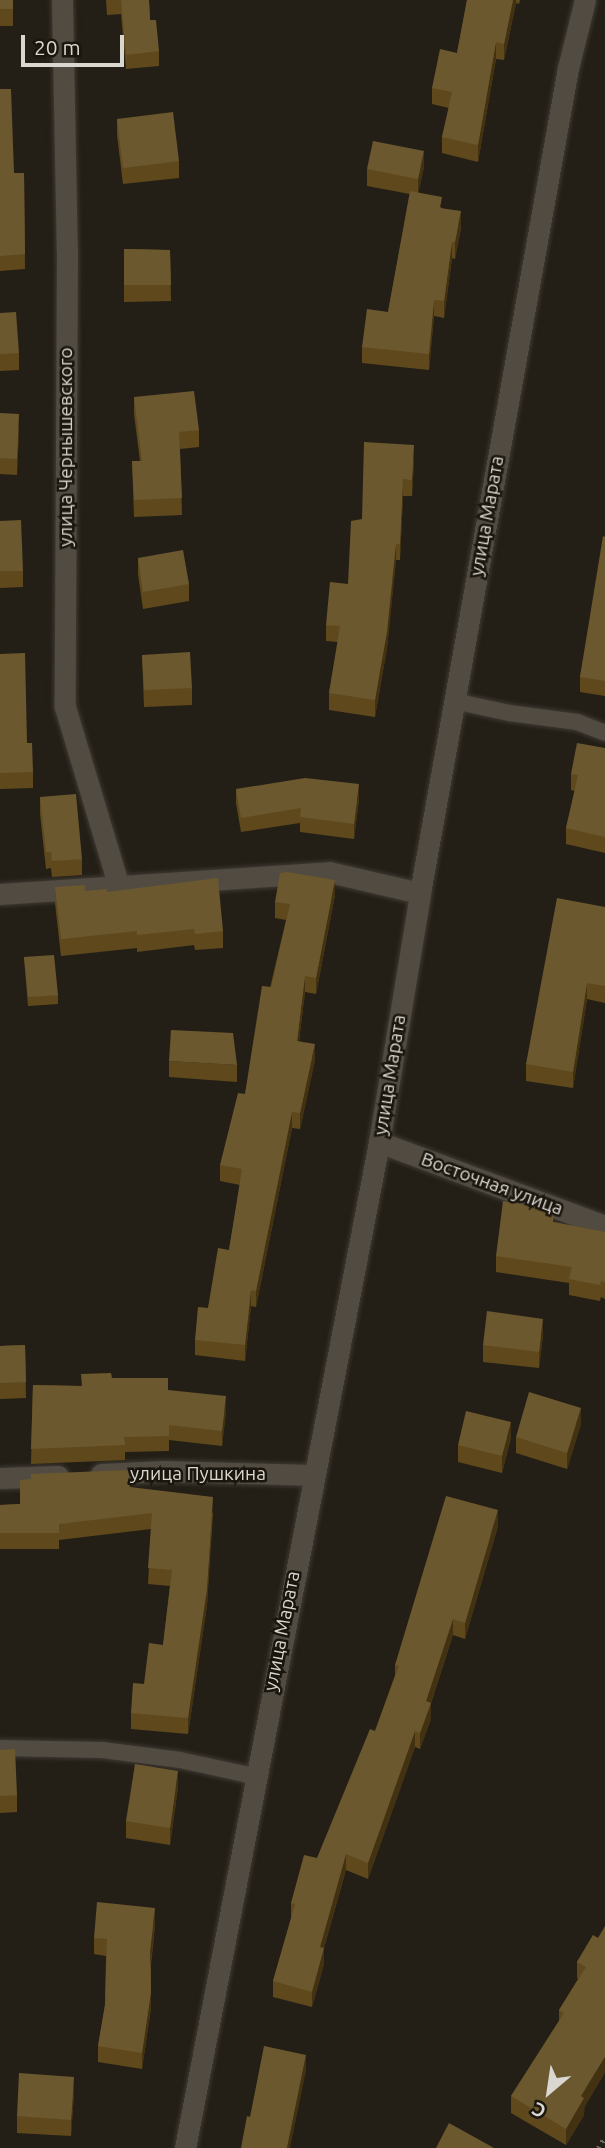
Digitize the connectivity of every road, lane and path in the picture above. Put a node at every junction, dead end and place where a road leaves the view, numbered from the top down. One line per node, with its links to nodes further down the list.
1 (62, 0): 5 (street, улица Чернышевского)
2 (585, 0): 3 (street, улица Марата)
3 (454, 701): 4 (lane); 6 (street, улица Марата)
4 (605, 733)
5 (119, 887): 6 (street); 7 (street)
6 (420, 893): 8 (street, улица Марата)
7 (0, 894)
8 (379, 1142): 9 (street, Восточная улица); 10 (street, улица Марата)
9 (605, 1226)
10 (312, 1475): 11 (street, улица Пушкина); 13 (street, улица Марата)
11 (0, 1478)
12 (0, 1748): 13 (lane)
13 (254, 1776): 15 (street, улица Марата)
14 (605, 2137): 16 (path)
15 (185, 2148)
16 (598, 2148)

